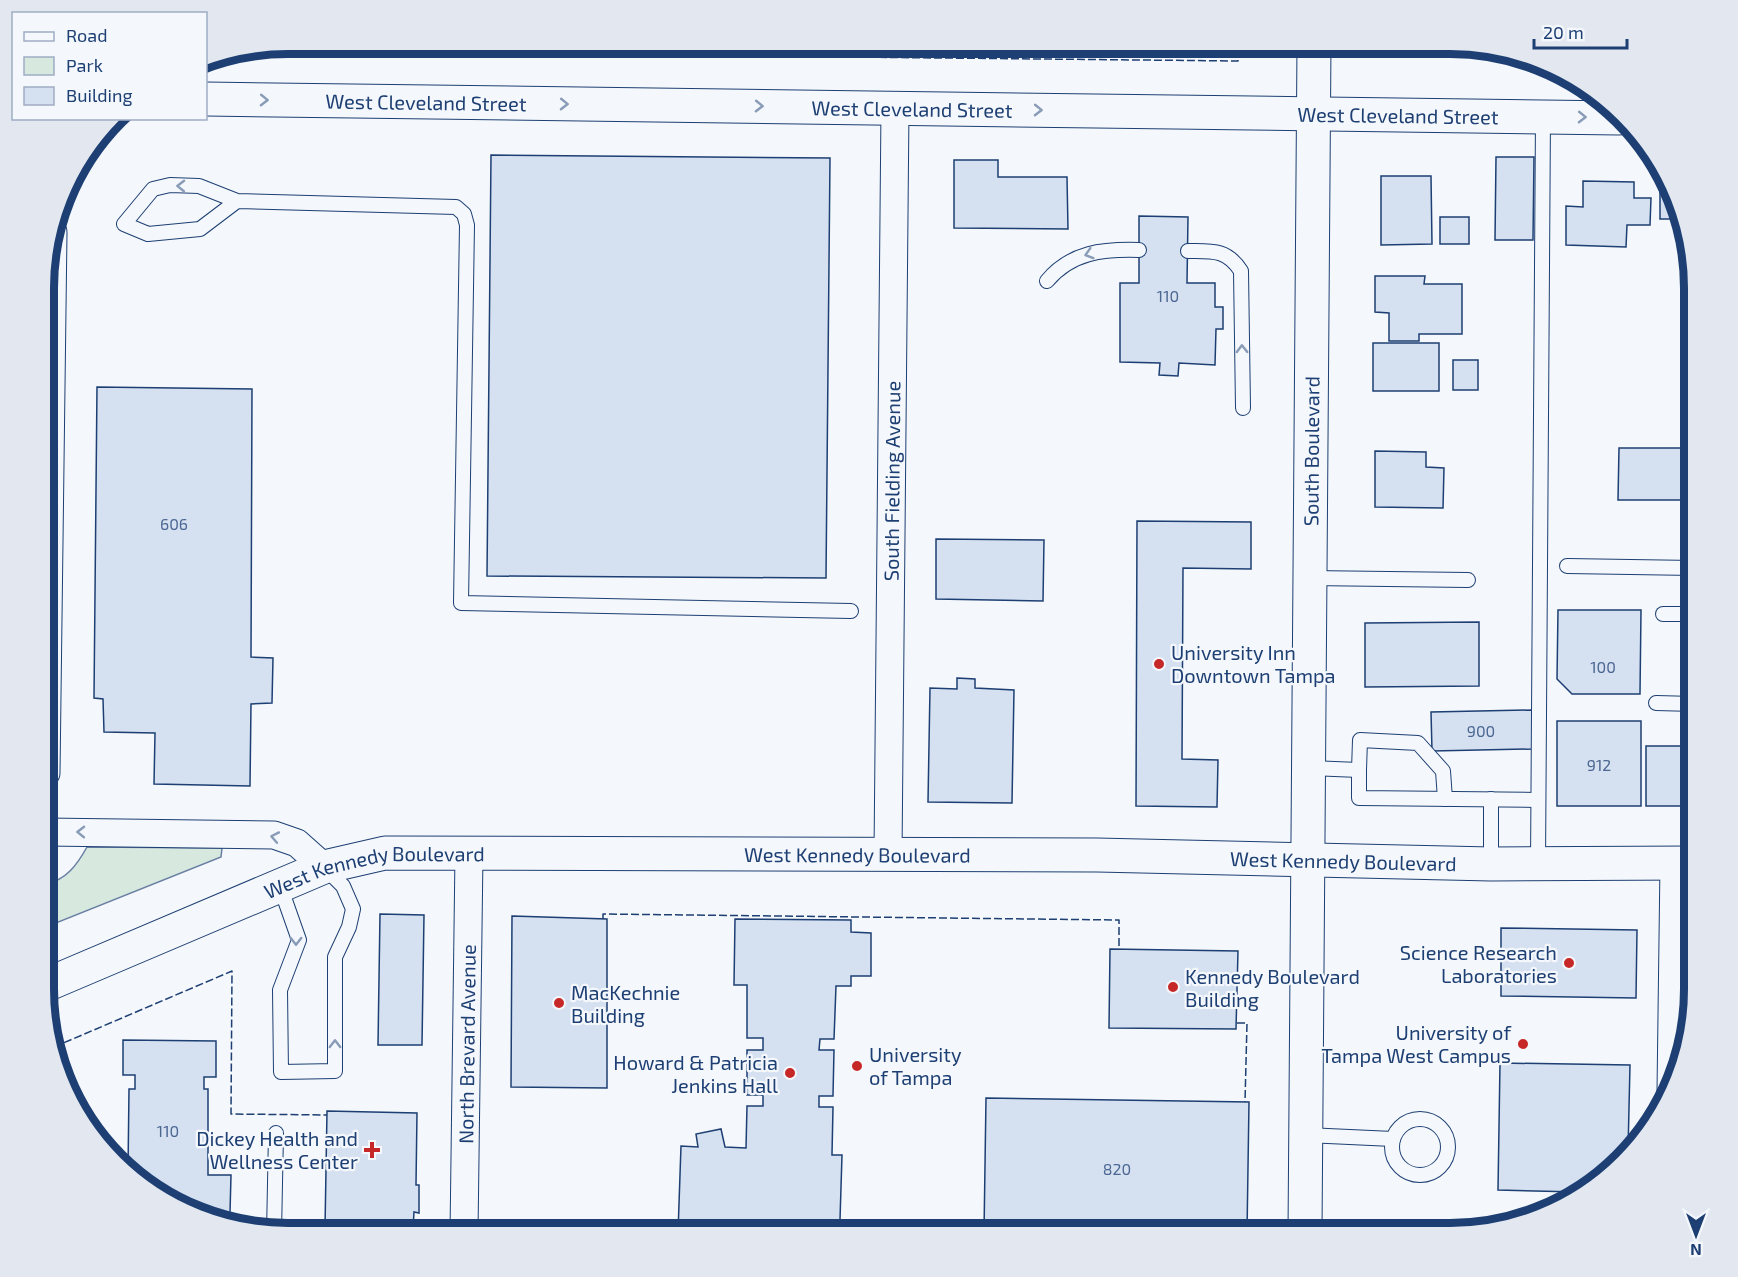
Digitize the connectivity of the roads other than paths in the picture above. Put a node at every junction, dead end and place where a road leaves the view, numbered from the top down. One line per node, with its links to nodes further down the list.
1 (1314, 54): 4 (main road, South Boulevard)
2 (207, 99): 3 (main road, West Cleveland Street, one-way to 3)
3 (895, 108): 4 (main road, West Cleveland Street, one-way to 4); 28 (street, South Fielding Avenue)
4 (1314, 114): 5 (main road, West Cleveland Street); 14 (main road, South Boulevard)
5 (1543, 117): 6 (main road, West Cleveland Street, one-way to 6); 25 (lane)
6 (1611, 118)
7 (237, 201): 7 (lane, one-way to 7); 16 (lane)
8 (1139, 250): 10 (lane, one-way to 10)
9 (1188, 251): 11 (lane, one-way to 9)
10 (1047, 282)
11 (1243, 408)
12 (1567, 566): 13 (lane)
13 (1684, 568)
14 (1309, 578): 15 (lane); 21 (main road, South Boulevard)
15 (1468, 580)
16 (851, 611)
17 (1663, 615): 18 (lane)
18 (1684, 615)
19 (1656, 704): 20 (lane)
20 (1684, 704)
21 (1310, 768): 22 (lane); 29 (main road, South Boulevard)
22 (1359, 770): 23 (lane); 23 (lane)
23 (1445, 799): 24 (lane)
24 (1491, 799): 25 (lane); 31 (lane)
25 (1538, 800): 32 (lane)
26 (54, 832): 33 (street, one-way to 26)
27 (469, 854): 28 (main road, West Kennedy Boulevard); 33 (main road, West Kennedy Boulevard); 41 (street, North Brevard Avenue)
28 (888, 855): 29 (main road, West Kennedy Boulevard)
29 (1309, 860): 31 (main road, West Kennedy Boulevard); 38 (main road, South Boulevard)
30 (1684, 863): 32 (main road, West Kennedy Boulevard); 36 (street)
31 (1491, 864): 32 (main road, West Kennedy Boulevard)
32 (1538, 864)
33 (324, 867): 34 (main road, West Kennedy Boulevard); 34 (lane, one-way to 33)
34 (280, 886): 35 (main road, West Kennedy Boulevard)
35 (54, 982)
36 (1677, 1047)
37 (276, 1133): 40 (lane)
38 (1306, 1135): 39 (lane); 42 (main road, South Boulevard)
39 (1393, 1139): 39 (lane)
40 (274, 1222)
41 (464, 1223)
42 (1305, 1223)

